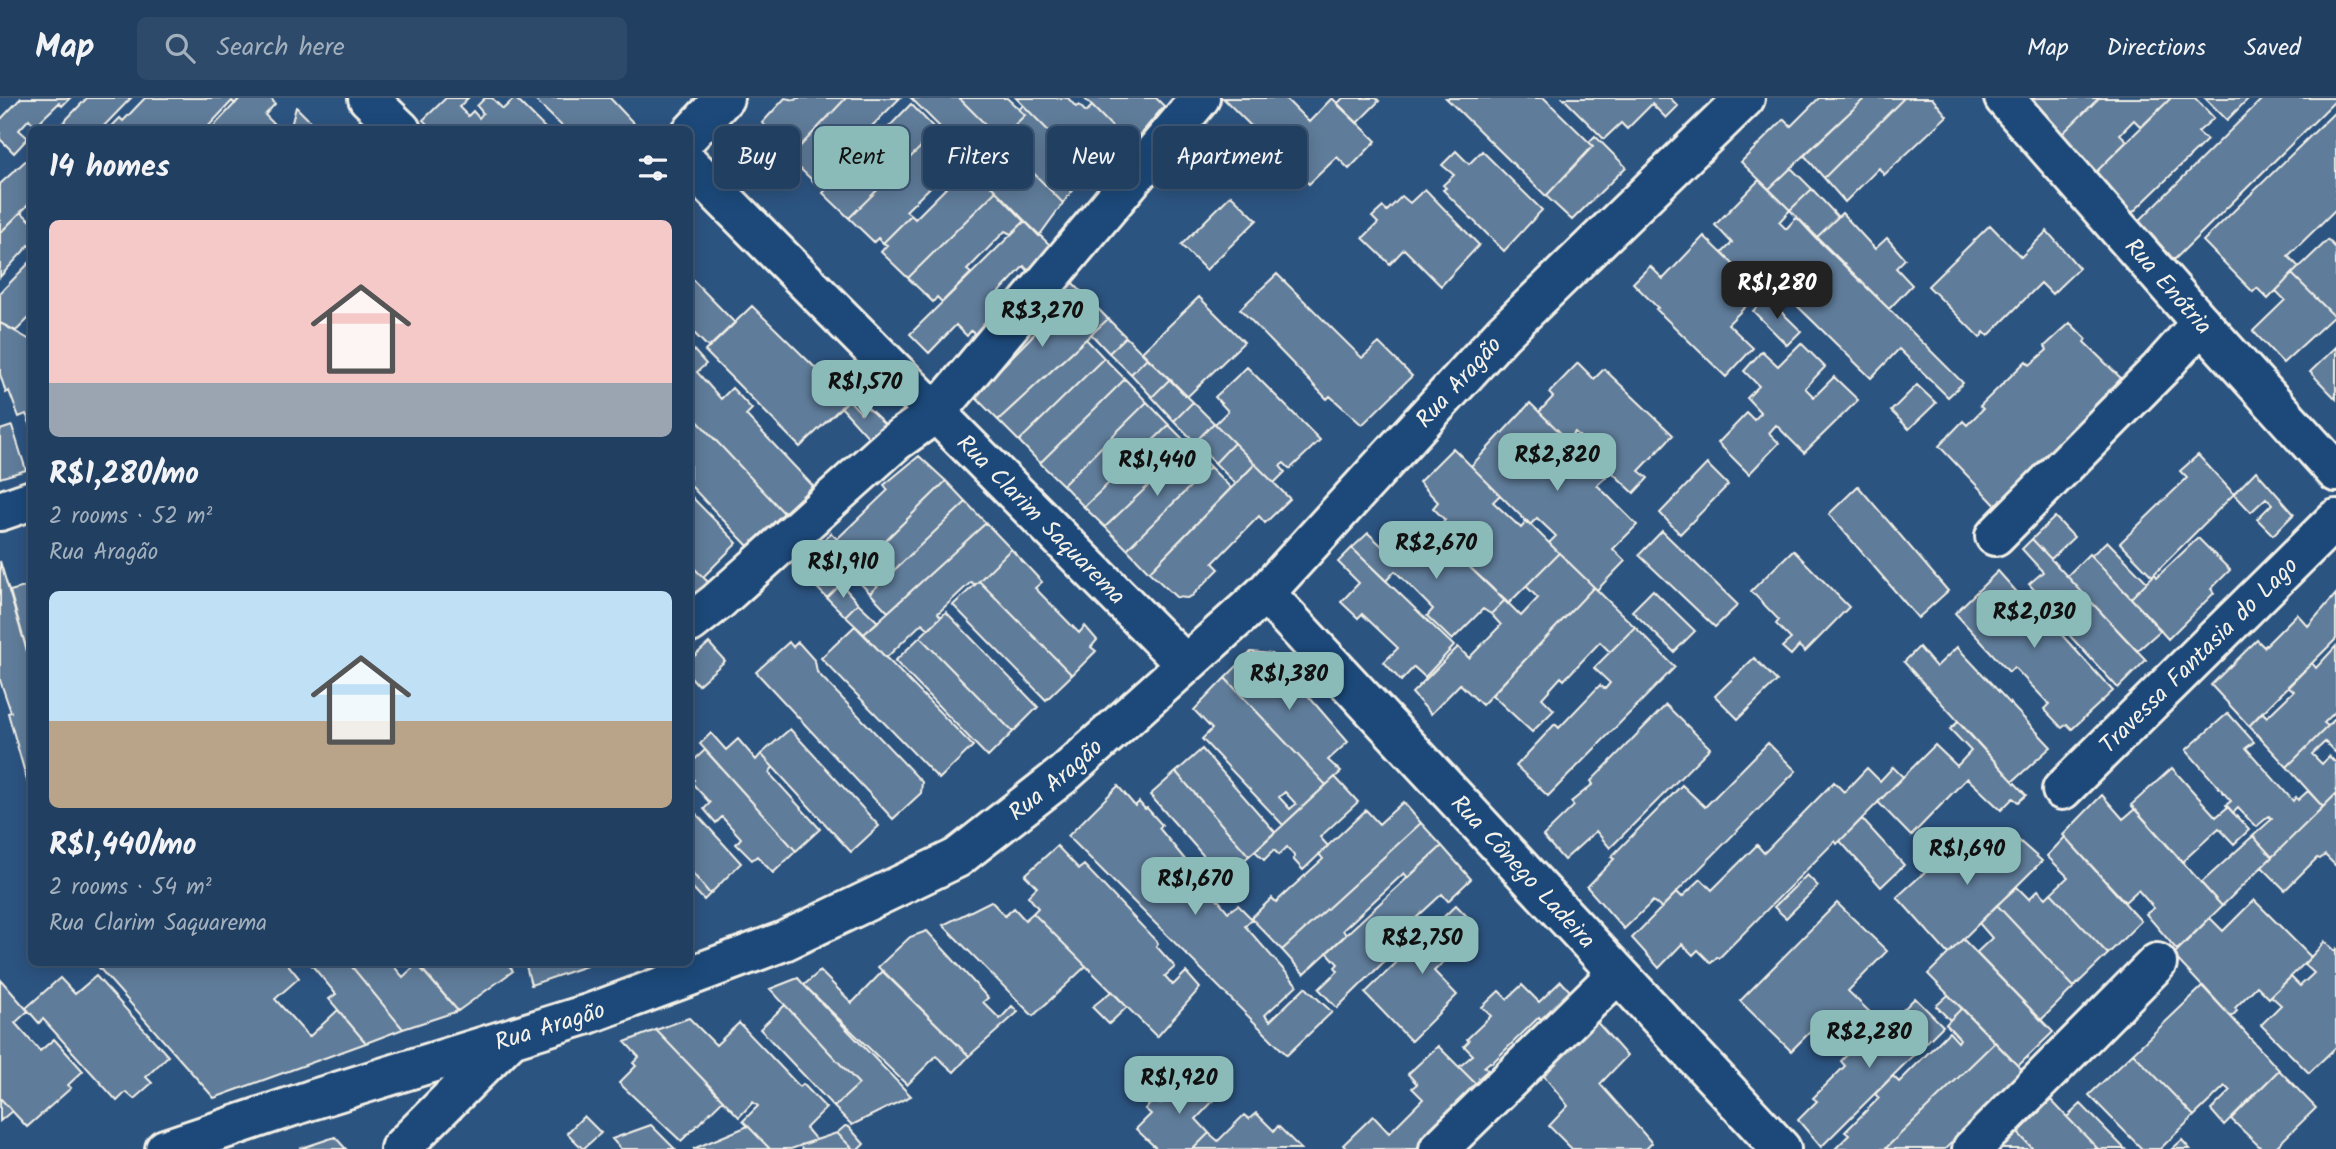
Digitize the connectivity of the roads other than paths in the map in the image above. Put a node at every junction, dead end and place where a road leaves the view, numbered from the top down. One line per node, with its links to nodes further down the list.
1 (368, 98): 6 (street)
2 (724, 98): 7 (street)
3 (1200, 98): 10 (street)
4 (1745, 98): 16 (street, Rua Aragão)
5 (2004, 98): 9 (street, Rua Enótria)
6 (397, 126)
7 (693, 131)
8 (693, 169): 10 (street, Rua Clarim Saquarema)
9 (2201, 323): 11 (street, Rua Enótria); 15 (street)
10 (936, 413): 17 (street); 18 (street, Rua Clarim Saquarema)
11 (2336, 472)
12 (28, 502): 13 (street)
13 (0, 512)
14 (2336, 519): 19 (street, Travessa Fantasia do Lago)
15 (1995, 536)
16 (1265, 593): 18 (street, Rua Aragão); 21 (street, Rua Cônego Ladeira)
17 (693, 621)
18 (1185, 664): 22 (street, Rua Aragão)
19 (2062, 790)
20 (2157, 963): 27 (street)
21 (1617, 974): 25 (street); 26 (street, Rua Cônego Ladeira)
22 (511, 1038): 23 (street, Rua Aragão); 24 (street)
23 (165, 1149)
24 (400, 1149)
25 (1439, 1149)
26 (1781, 1149)
27 (1972, 1149)

